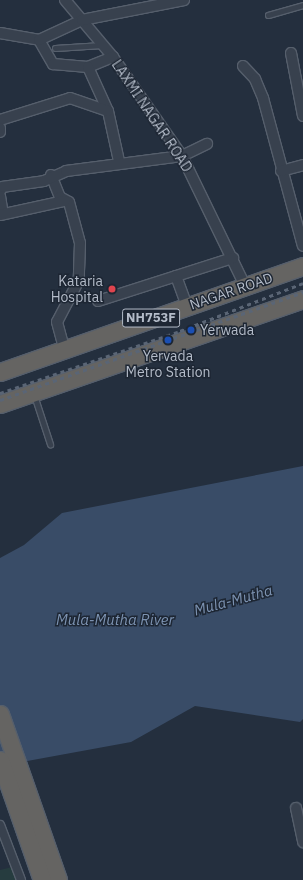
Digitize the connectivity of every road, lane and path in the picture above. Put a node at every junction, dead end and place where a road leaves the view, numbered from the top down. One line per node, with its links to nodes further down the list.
1 (66, 0): 5 (street, LAXMI NAGAR ROAD)
2 (184, 0): 5 (street)
3 (303, 5): 4 (lane)
4 (268, 15)
5 (82, 20): 7 (street); 8 (street, LAXMI NAGAR ROAD)
6 (0, 33): 7 (street)
7 (40, 40): 13 (street)
8 (102, 45): 9 (lane); 11 (street, LAXMI NAGAR ROAD)
9 (55, 48)
10 (291, 53): 15 (street)
11 (113, 57): 13 (street); 20 (street, LAXMI NAGAR ROAD)
12 (243, 66): 23 (street)
13 (88, 67): 14 (street)
14 (108, 111): 16 (street); 21 (street)
15 (303, 116)
16 (0, 120)
17 (0, 128): 18 (street)
18 (0, 132)
19 (207, 144): 20 (street)
20 (182, 156): 21 (street); 30 (street, LAXMI NAGAR ROAD)
21 (119, 161): 24 (street)
22 (303, 165): 23 (street)
23 (281, 171): 29 (street)
24 (51, 176): 25 (street); 27 (street)
25 (0, 191)
26 (0, 196): 28 (street)
27 (64, 201): 28 (street); 37 (street)
28 (2, 215)
29 (303, 246)
30 (233, 258): 32 (street); 33 (street, LAXMI NAGAR ROAD)
31 (303, 266): 33 (highway, NAGAR ROAD / NH753F)
32 (176, 276): 35 (street); 36 (street)
33 (245, 286): 36 (highway, NAGAR ROAD / NH753F)
34 (303, 299): 39 (highway, NH753F)
35 (98, 300)
36 (187, 306): 37 (highway, NAGAR ROAD / NH753F)
37 (64, 348): 38 (highway, NAGAR ROAD / NH753F)
38 (0, 372)
39 (33, 392): 40 (highway, NH753F); 41 (lane)
40 (0, 404)
41 (50, 444)
42 (0, 714): 47 (highway)
43 (0, 760): 47 (highway)
44 (296, 808): 46 (street)
45 (0, 825): 48 (street)
46 (303, 842)
47 (48, 875)
48 (21, 880)

